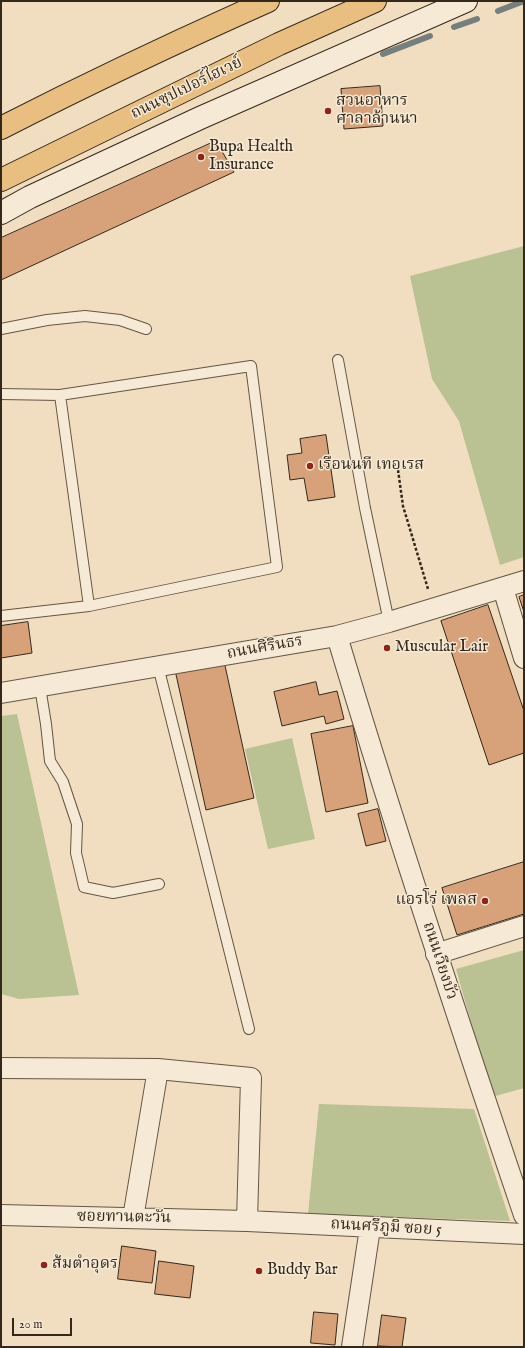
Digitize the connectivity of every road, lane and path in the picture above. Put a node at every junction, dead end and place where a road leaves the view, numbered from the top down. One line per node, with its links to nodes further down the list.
1 (268, 1): 4 (highway)
2 (375, 1): 5 (highway, ถนนซุปเปอร์ไฮเวย์)
3 (466, 1): 6 (main road)
4 (1, 128)
5 (1, 180)
6 (1, 213)
7 (1, 329): 8 (lane)
8 (146, 329)
9 (338, 360): 18 (lane)
10 (1, 394): 11 (lane)
11 (60, 395): 15 (lane); 15 (lane)
12 (398, 470): 16 (path)
13 (524, 581): 14 (street, ถนนศิรินธร)
14 (503, 588): 16 (street, ถนนศิรินธร); 20 (street)
15 (89, 606): 17 (lane)
16 (434, 609): 18 (street, ถนนศิรินธร)
17 (1, 616)
18 (390, 622): 19 (street, ถนนศิรินธร)
19 (337, 636): 21 (street, ถนนศิรินธร); 26 (street, ถนนเวียงบัว)
20 (524, 658)
21 (158, 666): 22 (street, ถนนศิรินธร); 27 (lane)
22 (40, 687): 23 (street, ถนนศิรินธร); 24 (lane)
23 (1, 693)
24 (159, 884)
25 (524, 926): 26 (street)
26 (436, 954): 31 (street, ถนนเวียงบัว)
27 (249, 1029)
28 (1, 1068): 29 (street)
29 (158, 1069): 32 (street); 33 (street)
30 (1, 1215): 32 (street, ซอยทานตะวัน)
31 (524, 1215)
32 (133, 1218): 33 (street, ซอยทานตะวัน)
33 (247, 1221): 34 (street, ถนนศรีภูมิ ซอย 5)
34 (370, 1228): 35 (street, ถนนศรีภูมิ ซอย 5); 36 (street)
35 (524, 1234)
36 (352, 1347)

